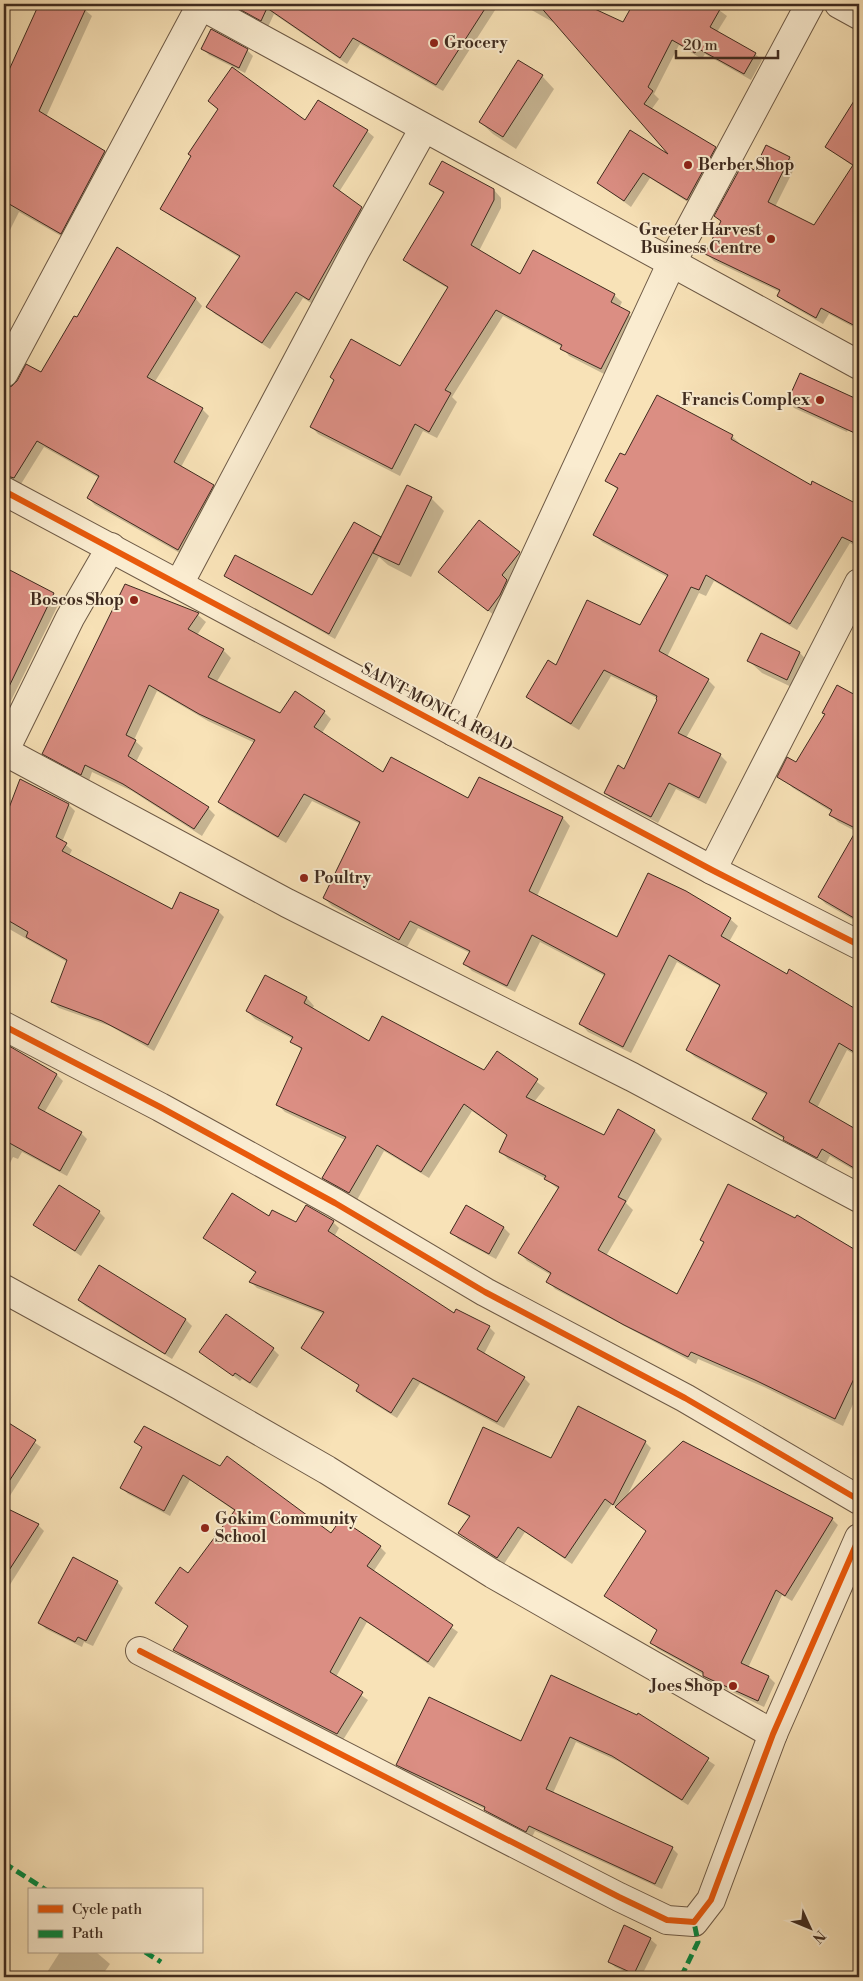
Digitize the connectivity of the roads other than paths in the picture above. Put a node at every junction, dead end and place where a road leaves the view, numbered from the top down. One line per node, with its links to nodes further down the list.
1 (810, 4): 6 (street)
2 (838, 4): 4 (street)
3 (200, 5): 5 (street); 8 (street)
4 (859, 15)
5 (424, 128): 6 (street); 12 (street)
6 (672, 262): 7 (street); 13 (street)
7 (859, 364)
8 (4, 373)
9 (4, 491): 10 (street, SAINT MONICA ROAD)
10 (111, 547): 12 (street, SAINT MONICA ROAD); 14 (street)
11 (859, 583): 15 (street)
12 (179, 584): 13 (street, SAINT MONICA ROAD)
13 (454, 732): 15 (street, SAINT MONICA ROAD)
14 (4, 751): 18 (street)
15 (712, 870): 16 (street, SAINT MONICA ROAD)
16 (859, 945)
17 (4, 1026): 20 (street)
18 (859, 1198)
19 (4, 1290): 23 (street)
20 (859, 1500)
21 (859, 1538): 23 (street)
22 (140, 1651): 23 (street)
23 (773, 1734)

